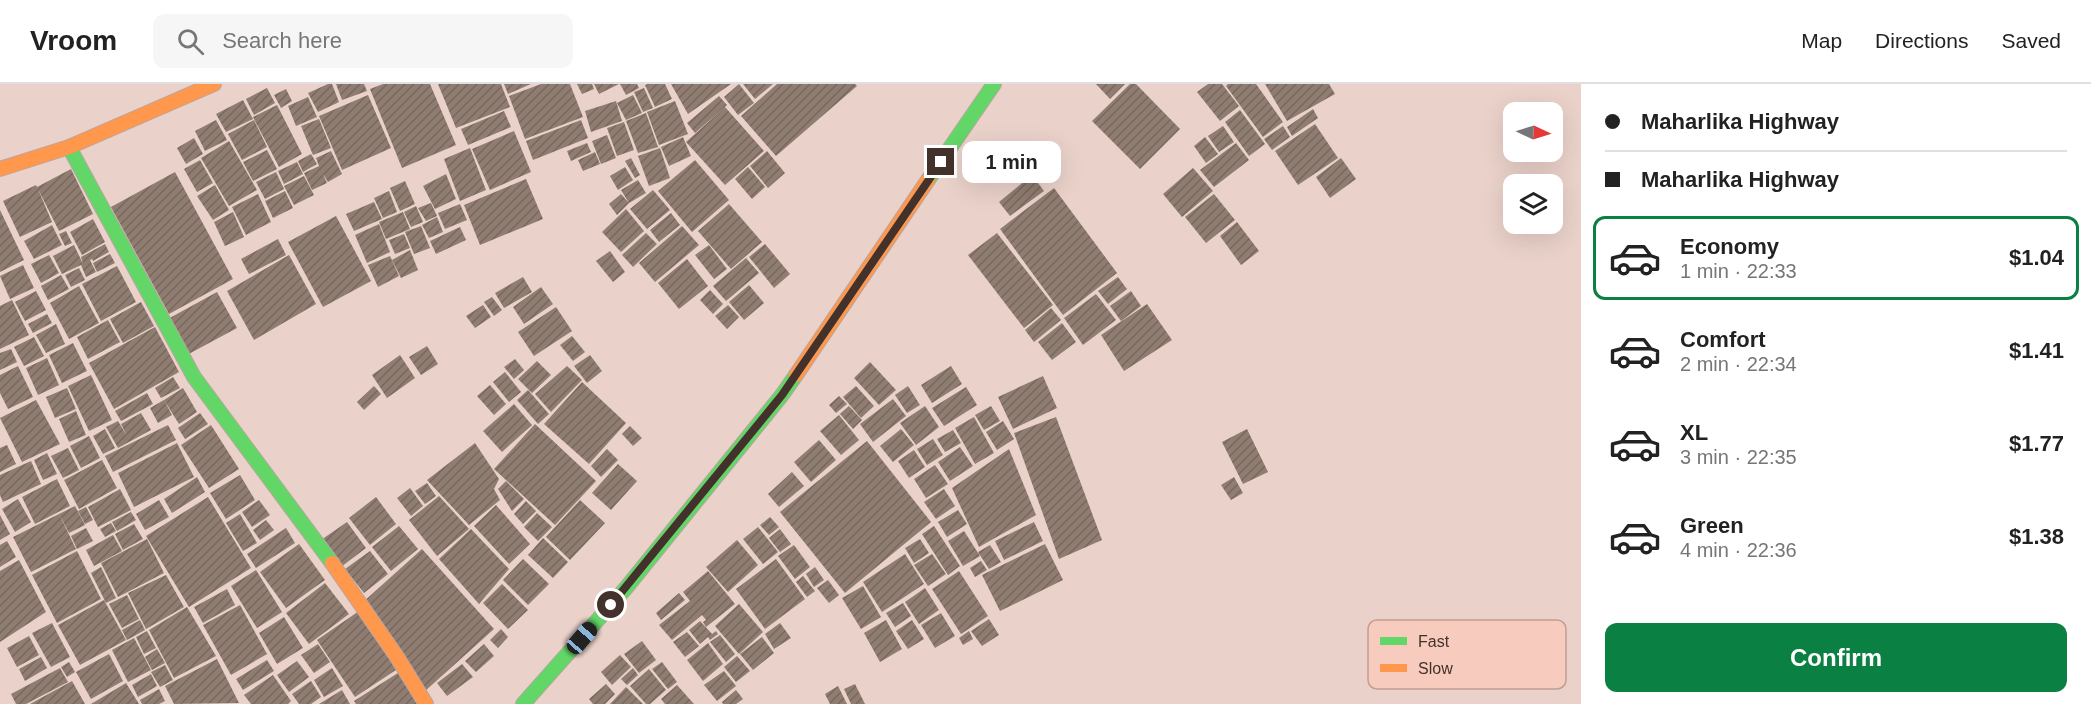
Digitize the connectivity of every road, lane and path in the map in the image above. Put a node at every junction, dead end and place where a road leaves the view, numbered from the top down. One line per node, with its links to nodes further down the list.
1 (214, 84): 3 (main road)
2 (994, 84): 6 (main road)
3 (69, 147): 4 (main road); 5 (main road)
4 (0, 169)
5 (426, 704)
6 (523, 704)

